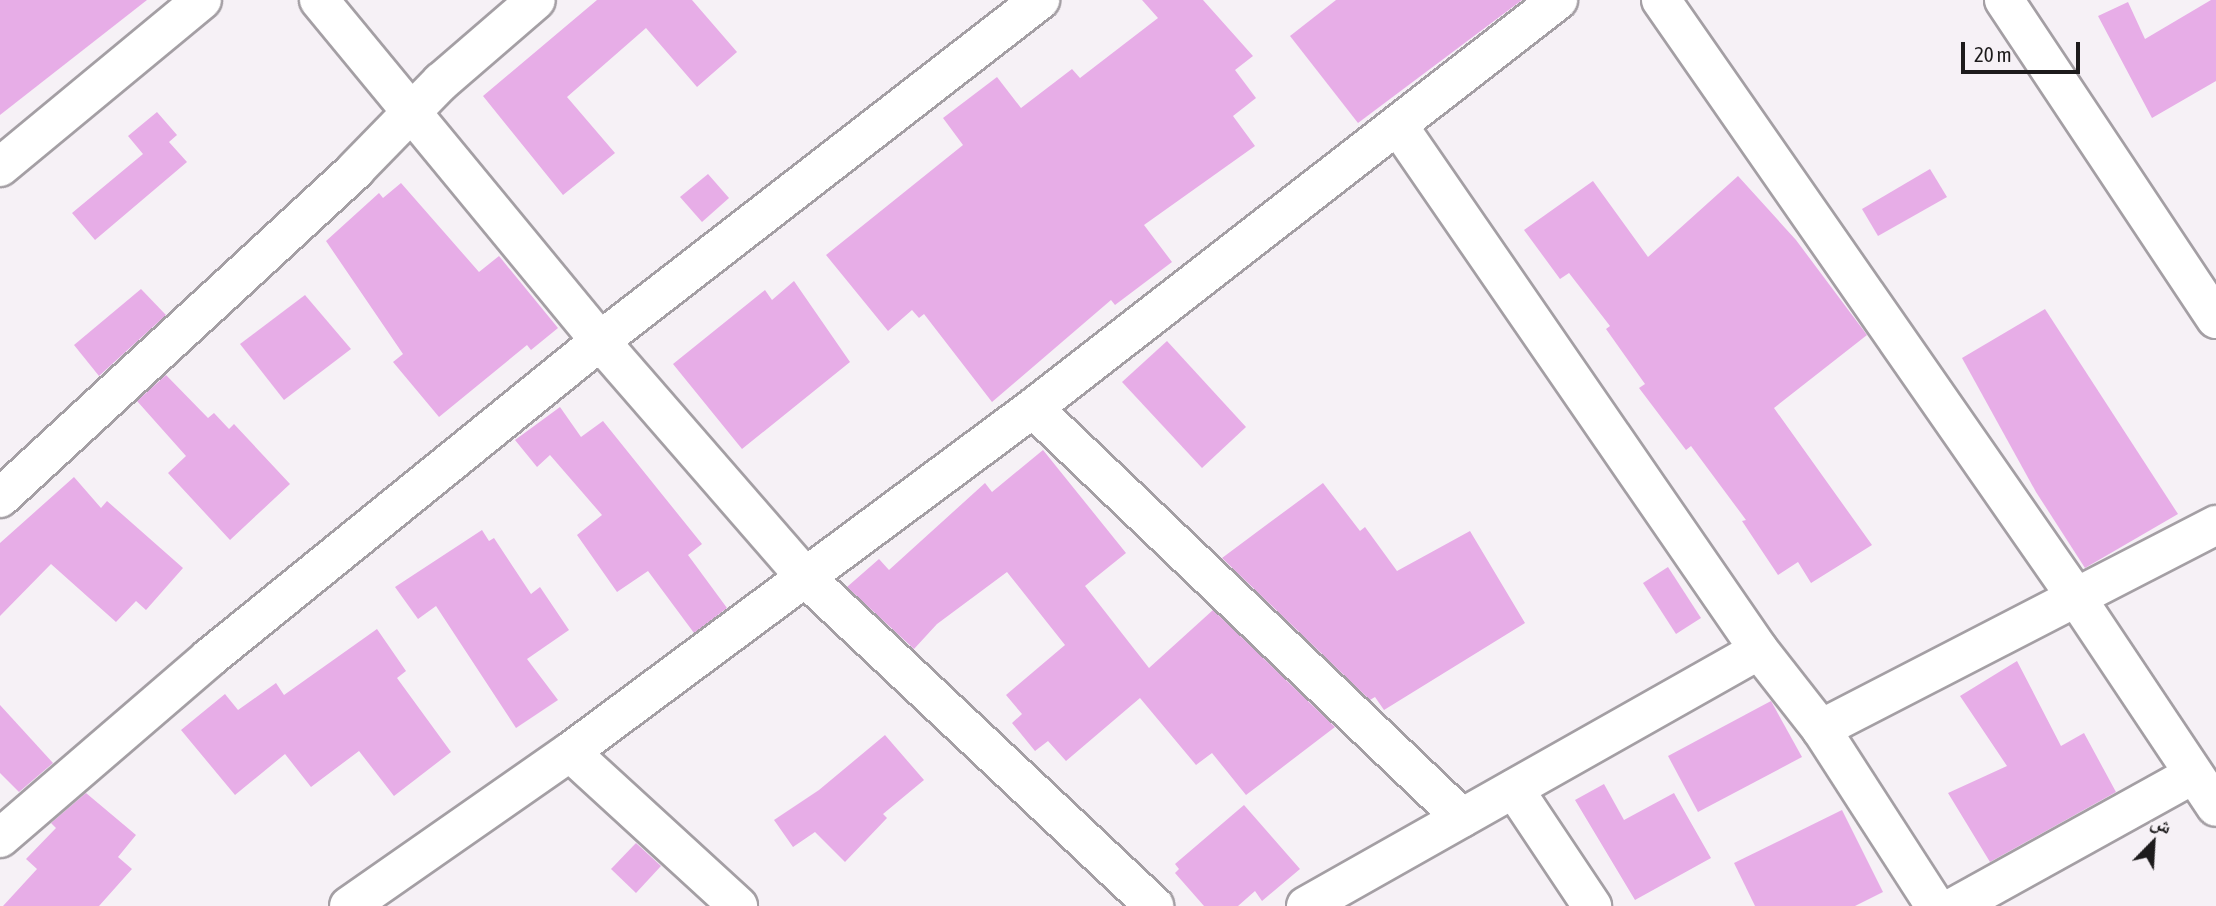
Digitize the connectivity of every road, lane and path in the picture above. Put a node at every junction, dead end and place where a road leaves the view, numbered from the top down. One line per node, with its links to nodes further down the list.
1 (202, 0): 10 (street)
2 (319, 0): 8 (street)
3 (536, 0): 8 (street)
4 (1040, 0): 12 (street)
5 (1558, 0): 9 (street)
6 (1661, 0): 17 (street)
7 (2004, 0): 11 (street)
8 (411, 112): 12 (street); 14 (street)
9 (1399, 127): 13 (street); 18 (street)
10 (0, 167)
11 (2216, 319)
12 (600, 341): 16 (street); 25 (street)
13 (1033, 408): 16 (street); 24 (street)
14 (0, 498)
15 (2216, 525): 17 (street)
16 (804, 577): 20 (street); 28 (street)
17 (2076, 597): 19 (street); 21 (street)
18 (1759, 650): 19 (street); 22 (street)
19 (1821, 729): 31 (street)
20 (570, 752): 26 (street); 27 (street)
21 (2192, 775): 23 (street); 32 (street)
22 (1514, 789): 24 (street); 30 (street)
23 (2216, 807)
24 (1462, 818): 29 (street)
25 (0, 838)
26 (349, 906)
27 (738, 906)
28 (1154, 906)
29 (1306, 906)
30 (1592, 906)
31 (1935, 906)
32 (1956, 906)

